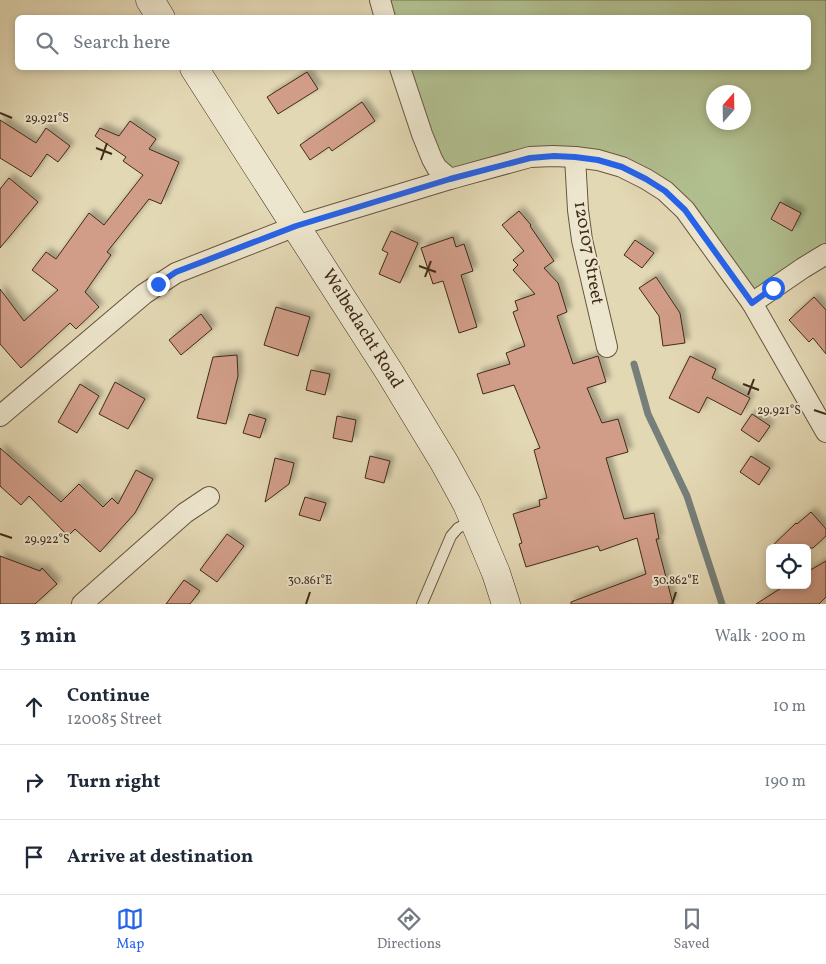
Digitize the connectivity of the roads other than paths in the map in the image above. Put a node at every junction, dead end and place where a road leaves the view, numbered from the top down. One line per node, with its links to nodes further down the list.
1 (150, 0): 3 (street)
2 (380, 0): 4 (street)
3 (159, 15)
4 (384, 15)
5 (195, 70): 9 (street, Welbedacht Road)
6 (401, 70): 8 (street)
7 (575, 157): 8 (street); 11 (street); 12 (street, 120107 Street)
8 (450, 179): 9 (street)
9 (296, 226): 13 (street); 16 (street, Welbedacht Road)
10 (826, 254): 11 (street)
11 (752, 303): 14 (street)
12 (607, 347)
13 (0, 416)
14 (826, 432)
15 (209, 497): 17 (street)
16 (474, 520): 18 (lane); 19 (street, Welbedacht Road)
17 (82, 604)
18 (422, 604)
19 (506, 604)

